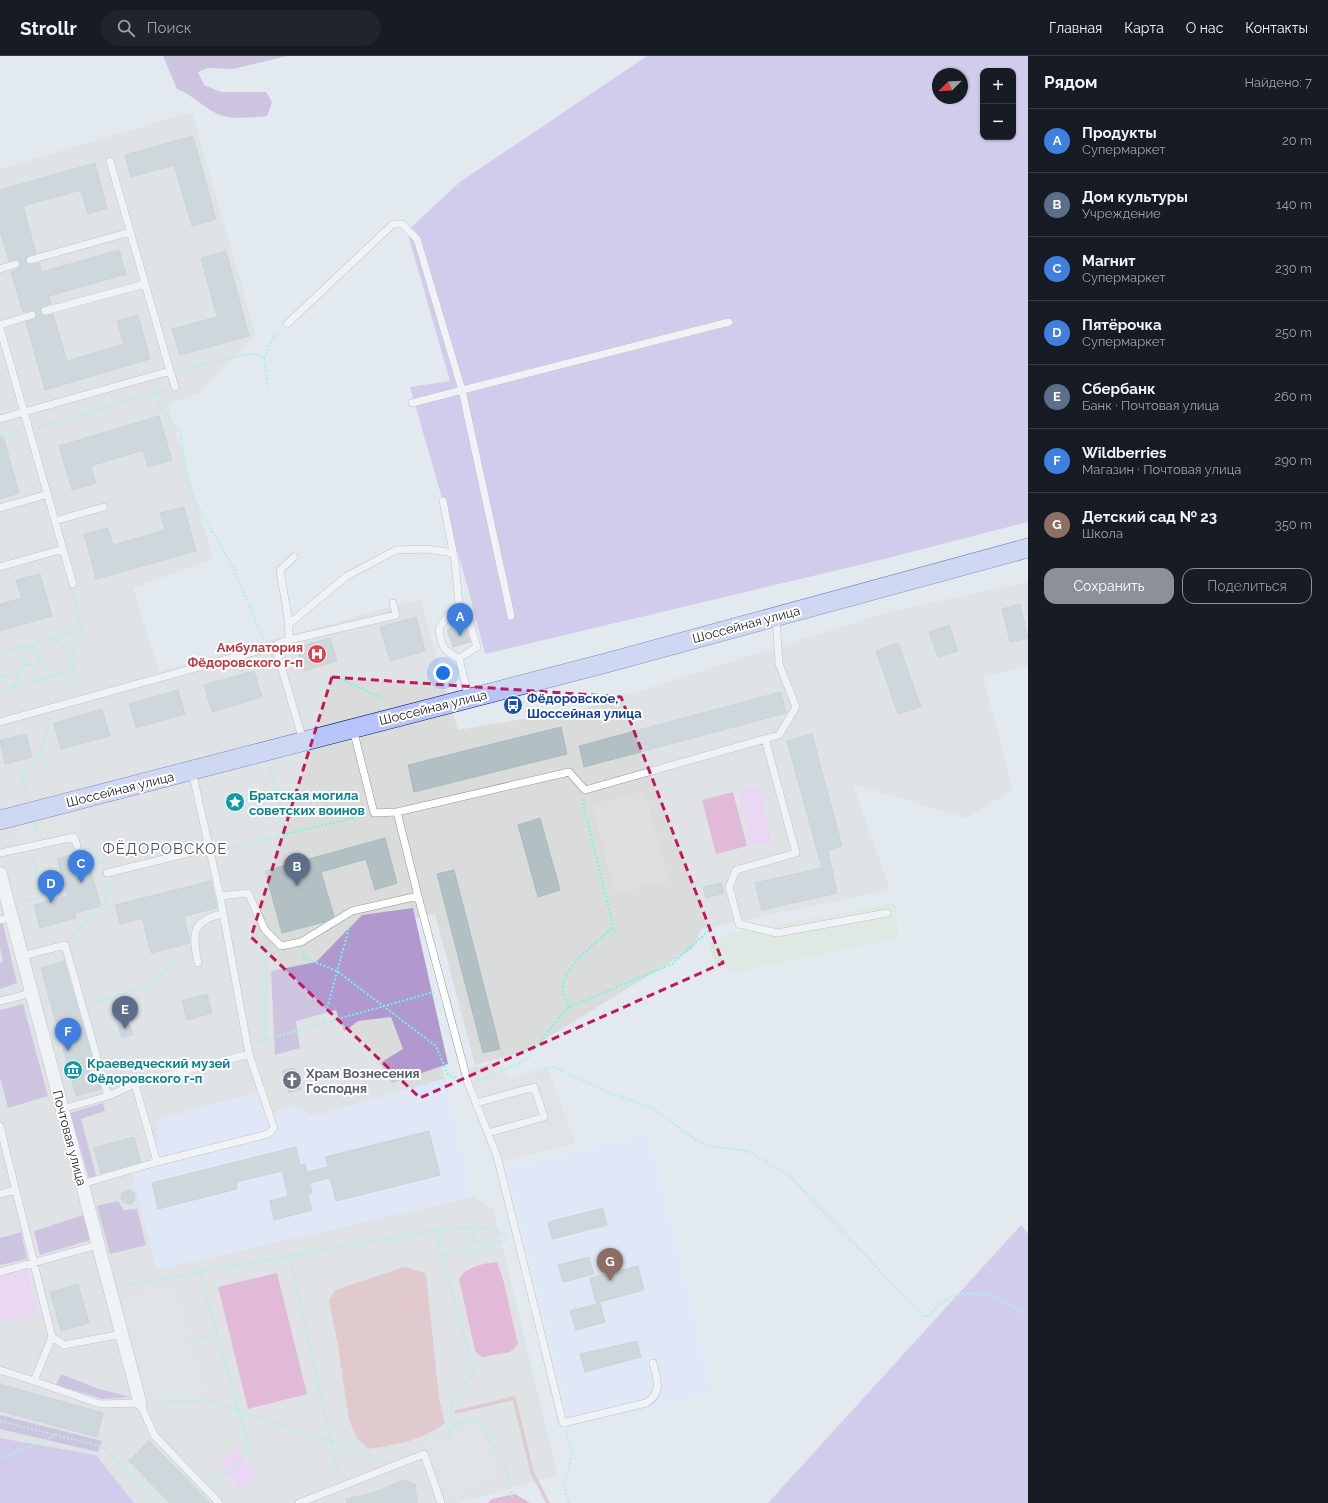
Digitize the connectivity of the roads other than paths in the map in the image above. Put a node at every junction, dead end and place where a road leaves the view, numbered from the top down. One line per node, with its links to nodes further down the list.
1 (110, 161): 2 (lane)
2 (130, 232): 3 (lane); 6 (lane)
3 (30, 260)
4 (16, 264): 5 (lane)
5 (0, 269)
6 (145, 284): 7 (lane); 13 (lane)
7 (45, 311)
8 (32, 315): 11 (lane)
9 (729, 322): 15 (lane)
10 (287, 324): 15 (lane)
11 (0, 325)
12 (0, 328): 17 (lane)
13 (170, 371): 14 (lane); 17 (lane)
14 (175, 388)
15 (462, 390): 16 (lane); 32 (lane)
16 (412, 403)
17 (24, 412): 18 (lane); 19 (lane)
18 (0, 419)
19 (48, 494): 22 (lane); 23 (lane)
20 (443, 501): 26 (lane)
21 (104, 507): 23 (lane)
22 (0, 508)
23 (55, 521): 25 (lane)
24 (1028, 548): 33 (main road, Шоссейная улица)
25 (63, 549): 28 (lane); 29 (lane)
26 (453, 553): 31 (lane); 34 (lane)
27 (294, 557): 34 (lane)
28 (0, 567)
29 (73, 584)
30 (393, 603): 35 (lane)
31 (459, 605): 37 (lane); 37 (lane)
32 (511, 616)
33 (776, 616): 38 (main road, Шоссейная улица); 41 (lane)
34 (290, 623): 35 (lane)
35 (289, 640): 36 (lane)
36 (271, 647): 39 (lane); 42 (lane)
37 (459, 658): 38 (lane)
38 (470, 698): 40 (main road, Шоссейная улица)
39 (0, 722)
40 (353, 727): 42 (main road, Шоссейная улица); 44 (lane)
41 (765, 739): 44 (lane); 53 (lane)
42 (303, 740): 43 (main road, Шоссейная улица)
43 (192, 771): 45 (main road, Шоссейная улица); 47 (lane)
44 (397, 812): 52 (lane)
45 (0, 820)
46 (77, 846): 48 (lane)
47 (209, 850): 50 (lane); 51 (lane)
48 (0, 853)
49 (0, 873): 54 (street, Почтовая улица)
50 (107, 873)
51 (220, 896): 52 (lane); 55 (lane)
52 (418, 896): 63 (lane)
53 (887, 913)
54 (7, 914): 56 (street, Почтовая улица)
55 (223, 914): 57 (lane); 60 (lane)
56 (22, 956): 58 (street, Почтовая улица); 62 (lane)
57 (198, 963)
58 (32, 993): 59 (lane); 64 (street, Почтовая улица)
59 (0, 1001)
60 (249, 1054): 61 (lane); 68 (lane)
61 (135, 1084): 62 (lane); 68 (lane)
62 (108, 1096): 64 (lane)
63 (476, 1103): 66 (lane); 66 (lane)
64 (62, 1109): 69 (street, Почтовая улица)
65 (0, 1126): 67 (lane)
66 (488, 1133): 77 (lane)
67 (1, 1137): 70 (lane)
68 (157, 1162): 69 (lane)
69 (82, 1184): 72 (street, Почтовая улица)
70 (16, 1190): 71 (lane); 73 (lane)
71 (0, 1194)
72 (98, 1245): 73 (lane); 75 (street, Почтовая улица)
73 (34, 1262): 74 (lane); 76 (lane)
74 (0, 1272)
75 (122, 1334): 76 (lane); 80 (street, Почтовая улица)
76 (52, 1337): 79 (lane)
77 (653, 1363)
78 (0, 1370): 79 (lane)
79 (34, 1381): 80 (lane)
80 (140, 1404): 81 (lane)
81 (219, 1503)
82 (299, 1503): 83 (lane)
83 (442, 1503)

